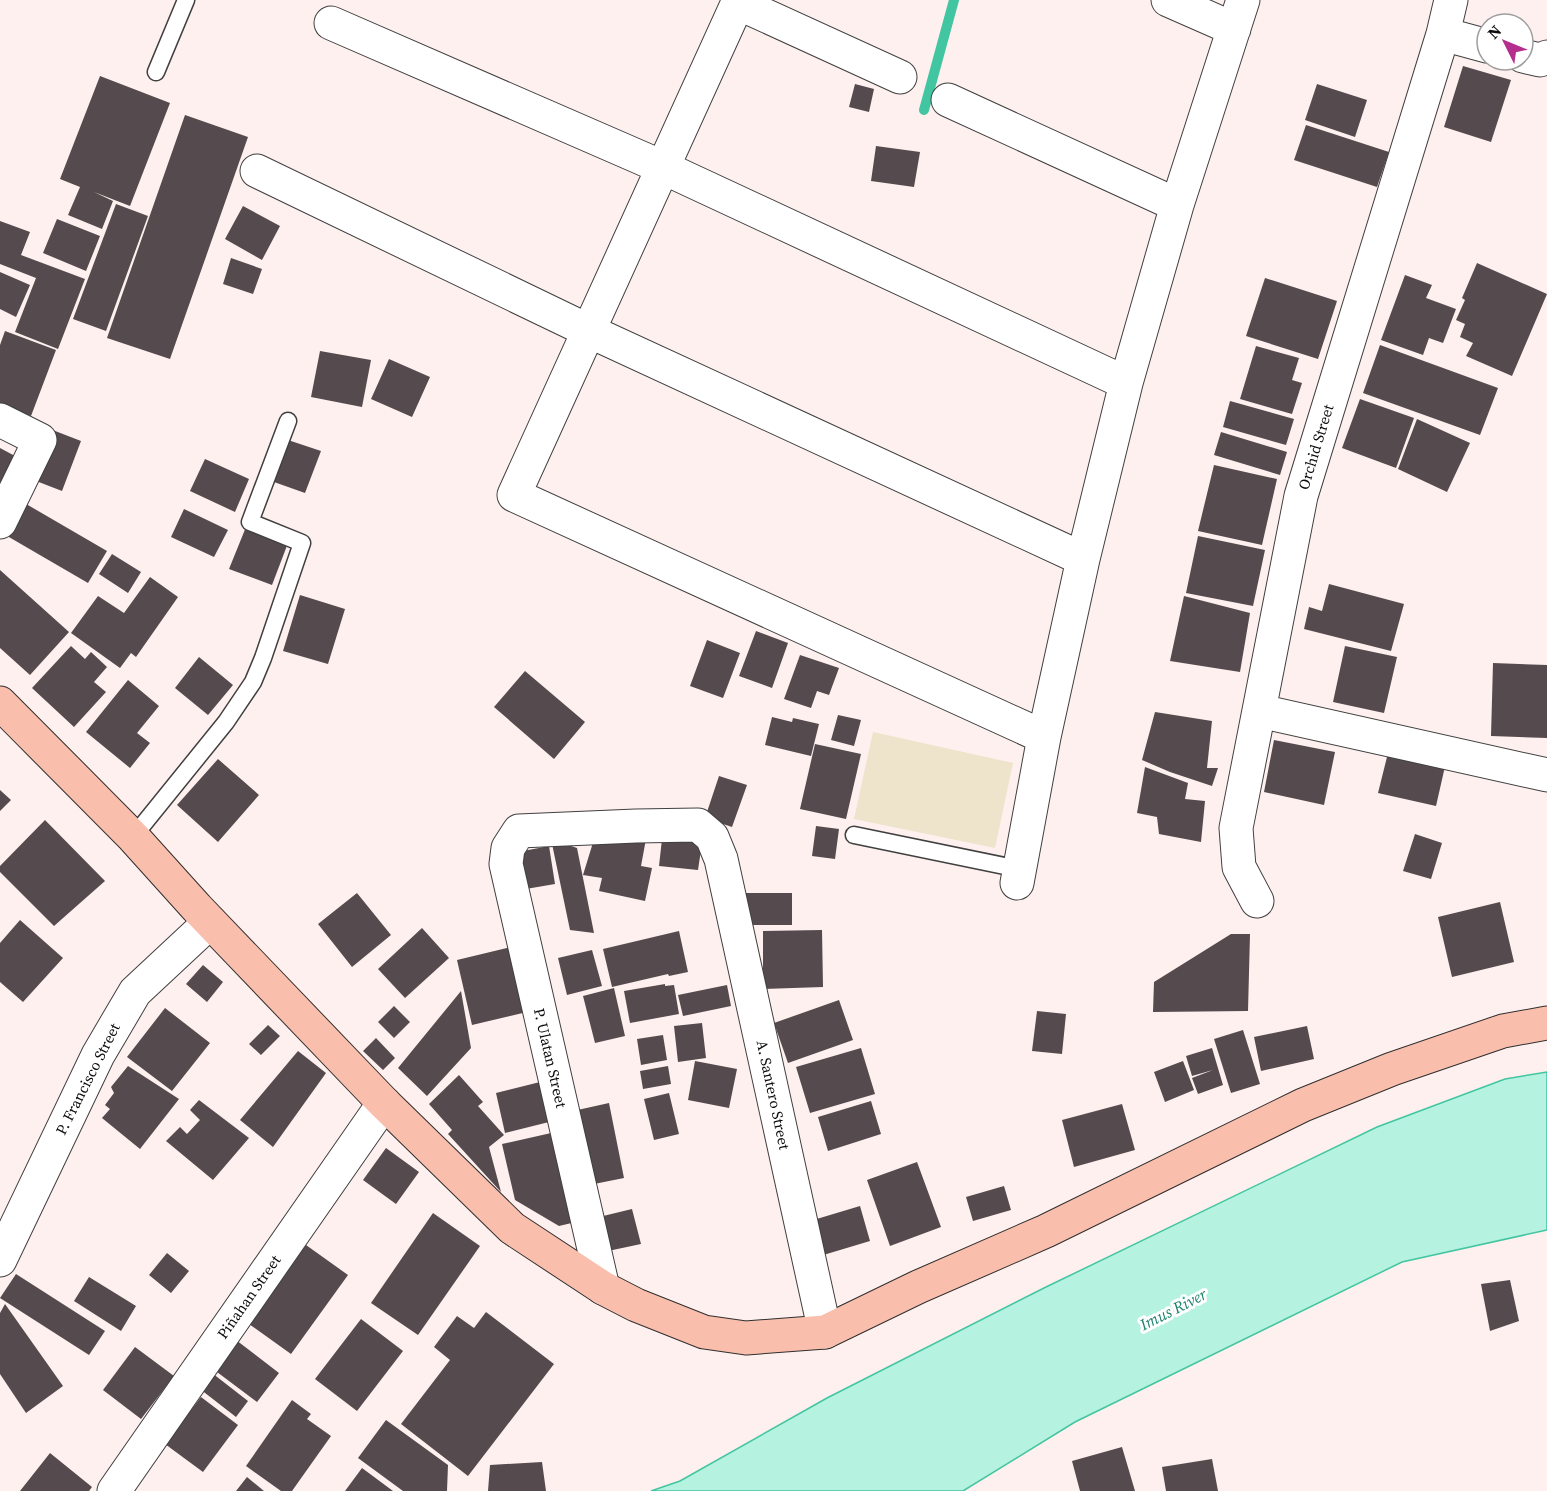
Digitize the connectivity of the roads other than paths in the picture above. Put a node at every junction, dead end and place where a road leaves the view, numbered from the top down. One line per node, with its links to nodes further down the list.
1 (186, 0): 9 (lane)
2 (1168, 0): 5 (street)
3 (1451, 0): 7 (street, Orchid Street)
4 (738, 1): 10 (street); 12 (street)
5 (1238, 14): 14 (street)
6 (331, 23): 12 (street)
7 (1443, 34): 8 (street); 22 (street, Orchid Street)
8 (1475, 43)
9 (156, 72)
10 (900, 77)
11 (948, 100): 14 (street)
12 (663, 167): 15 (street); 16 (street)
13 (257, 171): 15 (street)
14 (1177, 205): 16 (street)
15 (589, 331): 20 (street); 23 (street)
16 (1126, 383): 20 (street)
17 (0, 420): 19 (street)
18 (288, 421): 27 (lane)
19 (0, 522)
20 (1083, 559): 23 (street)
21 (0, 703): 27 (main road)
22 (1260, 711): 24 (street); 29 (street, Orchid Street)
23 (1044, 737): 28 (street)
24 (1547, 775)
25 (519, 831): 34 (street, P. Ulatan Street); 35 (street, A. Santero Street)
26 (854, 835): 28 (lane)
27 (134, 837): 30 (main road)
28 (1018, 876)
29 (1257, 901)
30 (210, 922): 32 (main road); 33 (street, P. Francisco Street)
31 (1547, 1023): 35 (main road)
32 (384, 1103): 34 (main road); 36 (street, Piñahan Street)
33 (0, 1260)
34 (603, 1288): 35 (main road)
35 (825, 1332)
36 (114, 1491)

